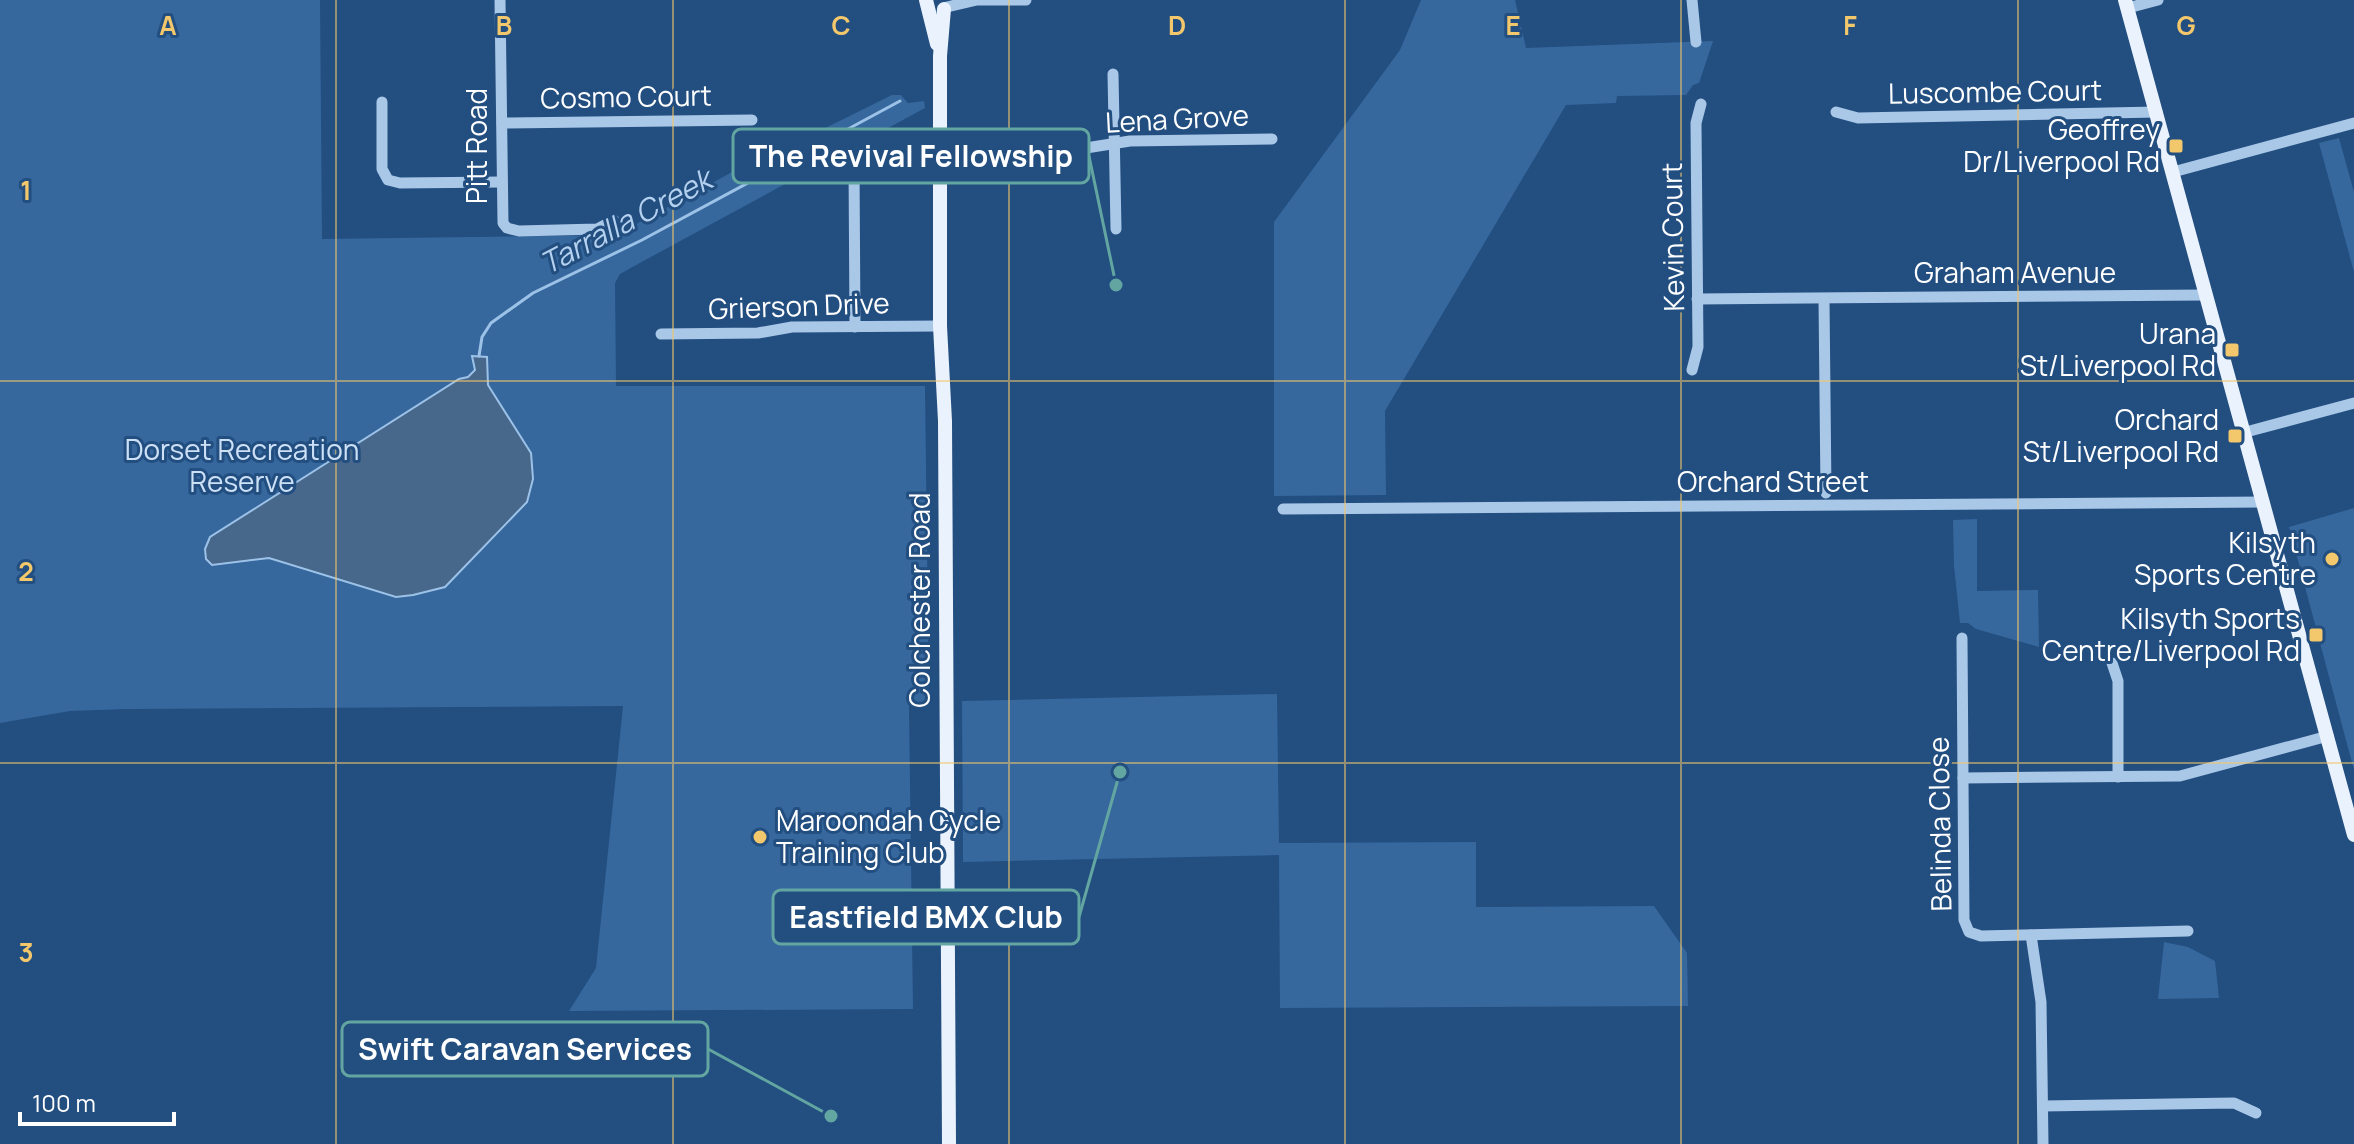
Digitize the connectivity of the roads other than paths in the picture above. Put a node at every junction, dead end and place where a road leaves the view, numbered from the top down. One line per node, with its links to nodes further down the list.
1 (500, 0): 15 (street, Pitt Road)
2 (976, 0): 3 (street); 6 (street)
3 (1026, 0)
4 (1692, 0): 8 (street)
5 (2158, 0): 7 (street)
6 (939, 4): 21 (main road, Colchester Road)
7 (2126, 4): 13 (main road)
8 (1696, 42)
9 (1113, 74): 18 (street)
10 (382, 102): 24 (street)
11 (1701, 104): 28 (street, Kevin Court)
12 (1836, 112): 13 (street, Luscombe Court)
13 (2157, 112): 23 (main road)
14 (752, 120): 15 (street, Cosmo Court)
15 (502, 123): 24 (street, Pitt Road)
16 (2354, 123): 23 (street)
17 (1272, 139): 18 (street, Lena Grove)
18 (1114, 142): 21 (street, Lena Grove); 26 (street)
19 (860, 152): 22 (street)
20 (840, 160): 22 (street)
21 (941, 160): 30 (main road, Colchester Road)
22 (854, 164): 31 (street)
23 (2173, 172): 27 (main road)
24 (501, 182): 25 (street, Pitt Road)
25 (614, 220)
26 (1116, 229)
27 (2206, 295): 29 (street, Graham Avenue); 35 (main road)
28 (1697, 299): 29 (street, Graham Avenue); 33 (street, Kevin Court)
29 (1824, 299): 36 (street)
30 (940, 326): 31 (street, Grierson Drive); 49 (main road, Colchester Road)
31 (855, 327): 32 (street, Grierson Drive)
32 (661, 334)
33 (1692, 370)
34 (2354, 403): 35 (street)
35 (2246, 432): 37 (main road)
36 (1826, 493)
37 (2264, 502): 38 (street, Orchard Street); 41 (main road)
38 (1283, 509)
39 (1962, 638): 43 (street, Belinda Close)
40 (2112, 663): 42 (street)
41 (2328, 736): 42 (street); 44 (main road)
42 (2118, 777): 43 (street)
43 (1963, 778): 46 (street, Belinda Close)
44 (2354, 835)
45 (2188, 931): 46 (street, Belinda Close)
46 (2031, 935): 47 (street)
47 (2043, 1106): 48 (street); 50 (street)
48 (2256, 1113)
49 (949, 1144)
50 (2043, 1144)

